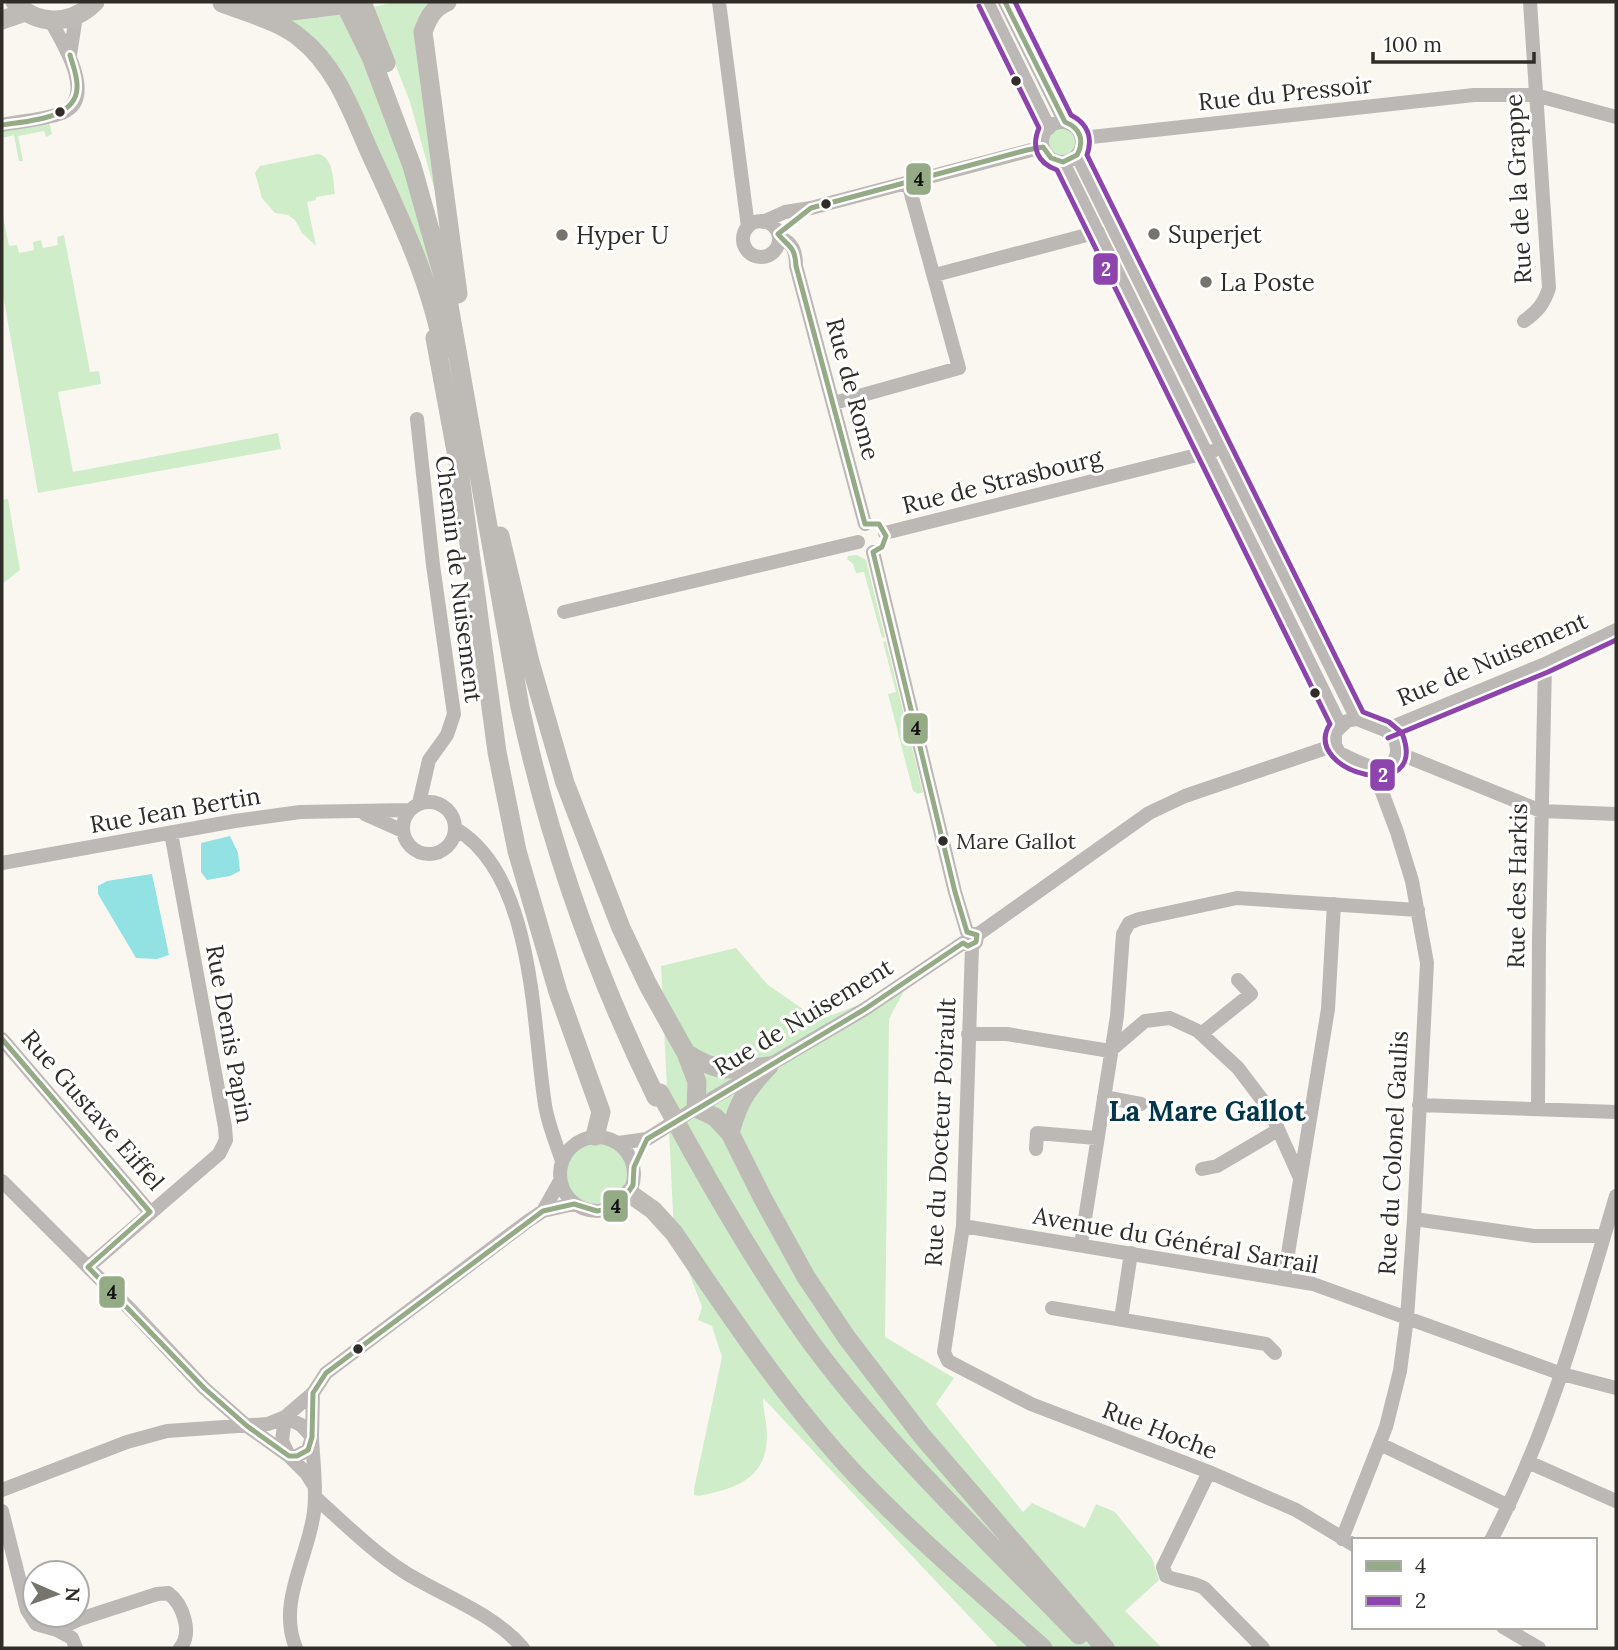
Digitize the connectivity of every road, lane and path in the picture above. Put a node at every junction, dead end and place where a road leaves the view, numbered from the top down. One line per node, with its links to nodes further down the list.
1 (95, 2): 13 (main road)
2 (221, 2): 11 (main road); 31 (main road)
3 (271, 2): 11 (main road)
4 (344, 2): 67 (main road)
5 (363, 2): 11 (main road, bridge); 33 (main road)
6 (447, 2): 33 (main road)
7 (719, 2): 28 (street)
8 (987, 2): 21 (street)
9 (1005, 2): 19 (street)
10 (1530, 2): 17 (street, Rue de la Grappe)
11 (311, 5)
12 (20, 7): 14 (main road); 15 (main road)
13 (76, 16): 15 (main road); 16 (street)
14 (2, 20)
15 (50, 20): 16 (street)
16 (70, 55): 20 (street)
17 (1535, 95): 18 (street, Rue du Pressoir); 22 (street, Rue du Pressoir); 34 (street, Rue de la Grappe)
18 (1616, 117)
19 (1065, 122): 21 (street); 22 (street)
20 (2, 125)
21 (1049, 128): 23 (street)
22 (1082, 138): 24 (street)
23 (1043, 147): 25 (street); 26 (street)
24 (1077, 155): 25 (street); 37 (street)
25 (1063, 162): 29 (street)
26 (908, 183): 27 (street); 32 (street)
27 (811, 208): 28 (street); 30 (street)
28 (754, 220): 30 (street); 30 (street)
29 (1098, 232): 32 (street); 38 (street)
30 (777, 240): 35 (street, Rue de Rome)
31 (416, 258): 67 (main road); 87 (main road)
32 (935, 275): 35 (street)
33 (459, 302): 41 (main road)
34 (1524, 321)
35 (834, 403): 39 (street, Rue de Rome)
36 (417, 419): 53 (street, Chemin de Nuisement)
37 (1222, 448): 38 (street, Rue de Strasbourg); 47 (street)
38 (1207, 454): 40 (street, Rue de Strasbourg); 48 (street)
39 (865, 524): 40 (street, Rue de Strasbourg); 42 (street)
40 (885, 533): 43 (street)
41 (500, 537): 74 (main road); 76 (main road)
42 (858, 542): 43 (street); 44 (street)
43 (873, 552): 68 (street)
44 (564, 612)
45 (1616, 630): 46 (street, Rue de Nuisement)
46 (1545, 664): 49 (street, Rue de Nuisement); 57 (street, Rue des Harkis)
47 (1357, 719): 48 (street); 49 (street)
48 (1340, 725): 50 (street)
49 (1385, 730): 51 (street)
50 (1335, 745): 52 (street); 68 (street, Rue de Nuisement)
51 (1398, 753): 52 (street); 57 (street)
52 (1373, 768): 66 (street, Rue du Colonel Gaulis)
53 (426, 779): 54 (street); 55 (street, Chemin de Nuisement)
54 (435, 802): 55 (street); 59 (street)
55 (414, 807): 56 (street, Rue Jean Bertin); 60 (street)
56 (358, 811): 60 (street, Rue Jean Bertin); 61 (street, Rue Jean Bertin)
57 (1541, 811): 58 (street); 81 (street, Rue des Harkis)
58 (1616, 814)
59 (456, 829): 62 (street); 63 (street)
60 (403, 831): 62 (street)
61 (171, 833): 64 (street, Rue Jean Bertin); 102 (street, Rue Denis Papin)
62 (448, 847): 63 (street)
63 (484, 856): 84 (street)
64 (2, 863)
65 (1334, 904): 66 (street); 73 (street); 95 (street)
66 (1418, 910): 79 (street, Rue du Colonel Gaulis)
67 (580, 917): 76 (main road)
68 (970, 939): 70 (street, Rue du Docteur Poirault); 75 (street, Rue de Nuisement)
69 (1238, 980): 71 (street)
70 (968, 1034): 73 (street); 104 (street, Rue du Docteur Poirault)
71 (1201, 1034): 73 (street); 83 (street)
72 (2, 1039): 102 (street, Rue Gustave Eiffel)
73 (1110, 1051): 77 (street)
74 (686, 1053): 75 (main road); 80 (main road)
75 (769, 1066): 80 (street, Rue de Nuisement); 85 (main road)
76 (658, 1095): 91 (main road, bridge)
77 (1104, 1097): 78 (street); 86 (street)
78 (1141, 1104)
79 (1419, 1105): 81 (street); 103 (street, Rue du Colonel Gaulis)
80 (696, 1108): 85 (main road); 88 (street, Rue de Nuisement)
81 (1538, 1109): 82 (street)
82 (1616, 1112)
83 (1278, 1129): 94 (street); 95 (street)
84 (552, 1130): 87 (street); 92 (street)
85 (730, 1133): 141 (main road)
86 (1096, 1138): 90 (street); 106 (street)
87 (586, 1139): 89 (street); 92 (street)
88 (647, 1139): 89 (street, Rue de Nuisement); 93 (street)
89 (618, 1143): 93 (street)
90 (1036, 1149)
91 (689, 1152): 139 (main road); 140 (main road)
92 (562, 1161): 97 (street)
93 (634, 1167): 98 (street)
94 (1202, 1169)
95 (1300, 1178): 109 (street)
96 (2, 1181): 108 (street)
97 (560, 1181): 100 (street); 101 (street)
98 (629, 1193): 100 (street); 138 (main road)
99 (1616, 1196): 105 (street)
100 (574, 1203): 101 (street)
101 (543, 1211): 117 (street)
102 (150, 1212): 108 (street, Rue Denis Papin)
103 (1413, 1219): 105 (street); 111 (street, Rue du Colonel Gaulis)
104 (963, 1226): 106 (street, Avenue du Général Sarrail); 114 (street, Rue du Docteur Poirault)
105 (1604, 1236): 115 (street)
106 (1081, 1244): 107 (street, Avenue du Général Sarrail)
107 (1131, 1253): 109 (street, Avenue du Général Sarrail); 112 (street)
108 (88, 1267): 119 (street)
109 (1284, 1278): 111 (street, Avenue du Général Sarrail)
110 (1052, 1308): 112 (street)
111 (1407, 1318): 115 (street, Avenue du Général Sarrail); 121 (street, Rue du Colonel Gaulis)
112 (1121, 1319): 113 (street)
113 (1275, 1353)
114 (948, 1361): 124 (street, Rue Hoche)
115 (1562, 1374): 116 (street, Avenue du Général Sarrail); 123 (street)
116 (1616, 1388)
117 (313, 1393): 118 (street); 120 (street)
118 (285, 1417): 119 (street); 120 (street); 122 (street)
119 (247, 1426): 122 (street); 125 (street)
120 (313, 1437): 122 (street); 126 (street)
121 (1380, 1444): 128 (street); 131 (street, Rue du Colonel Gaulis)
122 (289, 1456): 126 (street)
123 (1528, 1462): 127 (street); 128 (street)
124 (1209, 1472): 131 (street, Rue Hoche); 142 (street)
125 (2, 1490)
126 (315, 1492): 136 (street); 137 (street)
127 (1616, 1501)
128 (1509, 1506): 130 (street)
129 (2, 1511): 133 (street)
130 (1492, 1538)
131 (1348, 1542)
132 (1506, 1629): 143 (street)
133 (57, 1630): 134 (street); 135 (street)
134 (76, 1648)
135 (180, 1648)
136 (296, 1648)
137 (523, 1648)
138 (1043, 1648)
139 (1083, 1648)
140 (1092, 1648)
141 (1105, 1648)
142 (1263, 1648)
143 (1539, 1648)

